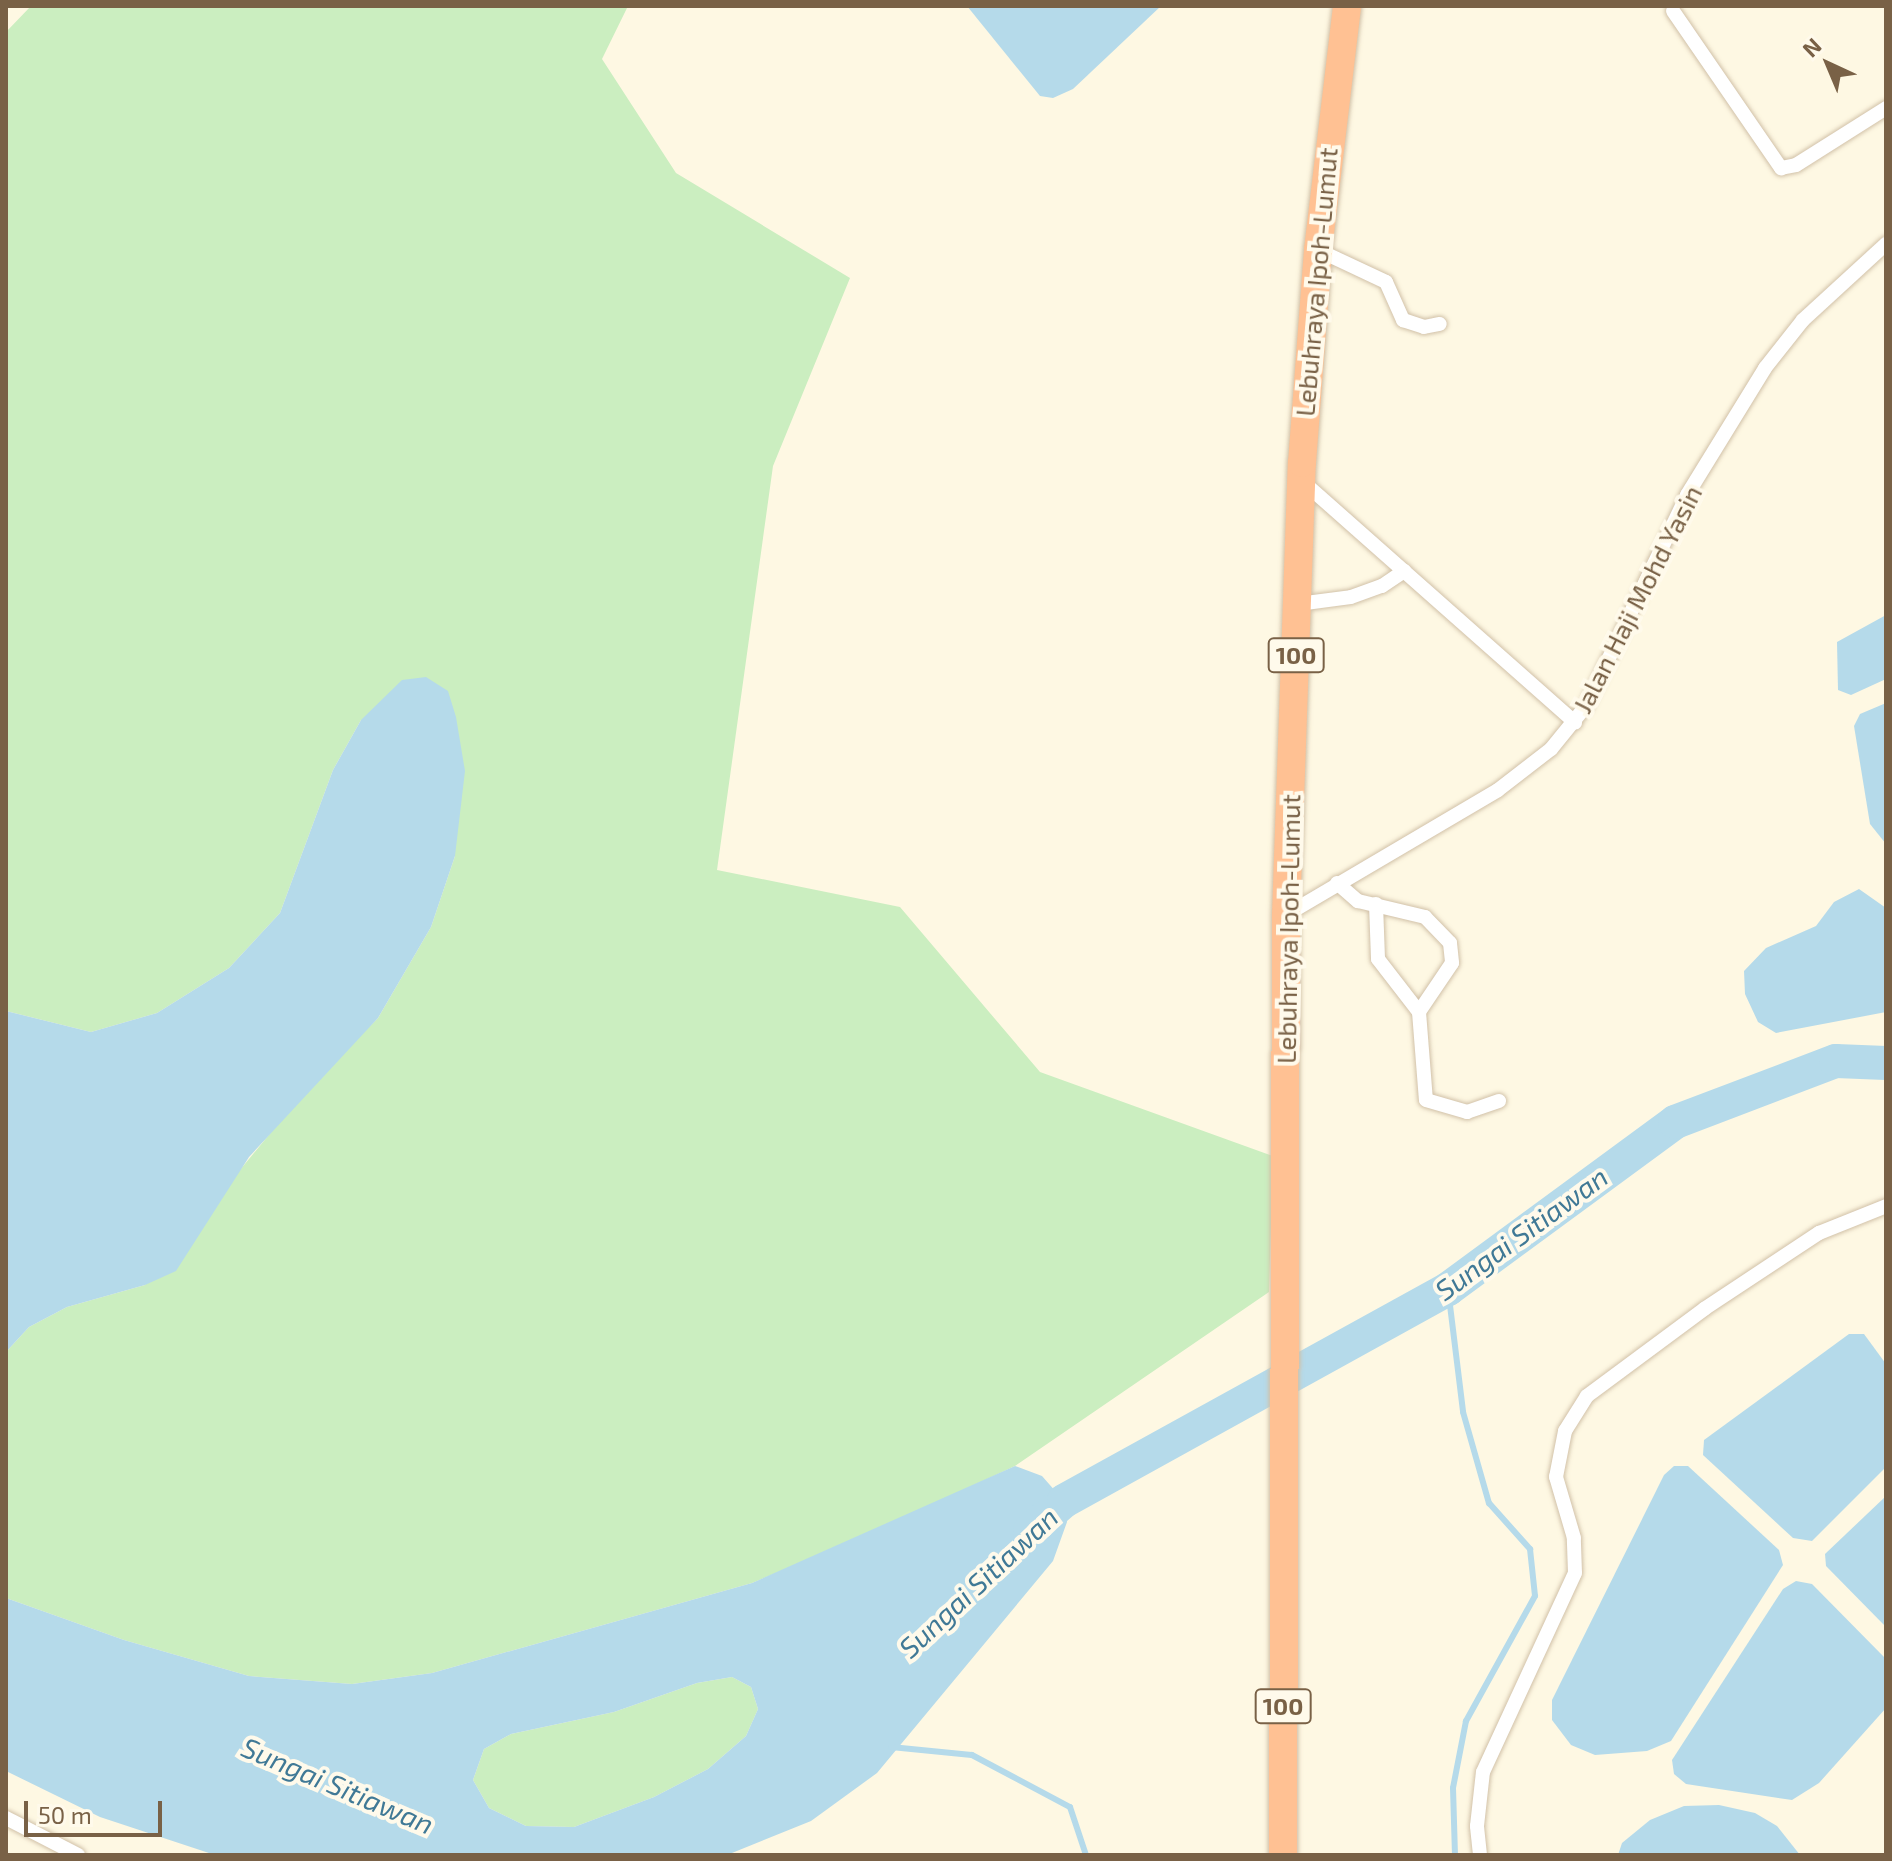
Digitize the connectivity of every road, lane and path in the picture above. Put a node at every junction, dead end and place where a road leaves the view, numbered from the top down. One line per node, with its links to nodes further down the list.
1 (1347, 6): 5 (highway, Lebuhraya Ipoh-Lumut / 100)
2 (1673, 11): 3 (street)
3 (1886, 108)
4 (1886, 244): 10 (street, Jalan Haji Mohd Yasin)
5 (1318, 250): 6 (street); 7 (highway, Lebuhraya Ipoh-Lumut / 100)
6 (1440, 324)
7 (1301, 480): 8 (street); 9 (highway, Lebuhraya Ipoh-Lumut / 100)
8 (1404, 571): 9 (street); 10 (street)
9 (1298, 604): 13 (highway, Lebuhraya Ipoh-Lumut / 100)
10 (1575, 722): 11 (street, Jalan Haji Mohd Yasin)
11 (1337, 883): 12 (street); 13 (street, Jalan Haji Mohd Yasin)
12 (1376, 904): 14 (street); 14 (street)
13 (1286, 915): 19 (highway, Lebuhraya Ipoh-Lumut / 100)
14 (1419, 1012): 15 (street)
15 (1499, 1101)
16 (1886, 1206): 20 (street)
17 (6, 1818): 18 (street)
18 (78, 1855)
19 (1283, 1855)
20 (1480, 1855)

